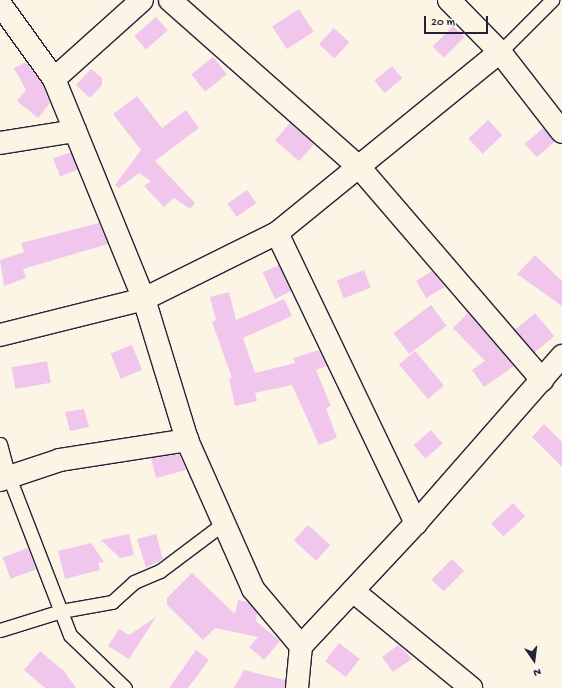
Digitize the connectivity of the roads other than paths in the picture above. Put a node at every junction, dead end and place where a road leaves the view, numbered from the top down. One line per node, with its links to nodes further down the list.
1 (142, 0): 7 (street)
2 (170, 0): 11 (street)
3 (449, 0): 6 (street)
4 (552, 0): 6 (lane)
5 (0, 4): 7 (street)
6 (500, 52): 9 (street); 11 (street)
7 (54, 79): 8 (street)
8 (75, 130): 10 (street); 13 (street)
9 (562, 132)
10 (0, 144)
11 (359, 167): 12 (street); 16 (street)
12 (277, 233): 13 (street); 21 (street)
13 (144, 298): 14 (street); 17 (street)
14 (0, 335)
15 (562, 356): 16 (street)
16 (542, 380): 21 (street)
17 (187, 440): 19 (street); 20 (street)
18 (0, 444): 19 (lane)
19 (5, 478): 23 (lane)
20 (224, 523): 23 (lane); 25 (street)
21 (416, 523): 22 (street)
22 (353, 591): 25 (street); 28 (street)
23 (60, 611): 24 (lane); 26 (lane)
24 (0, 630)
25 (301, 646): 27 (street)
26 (125, 688)
27 (297, 688)
28 (471, 688)

